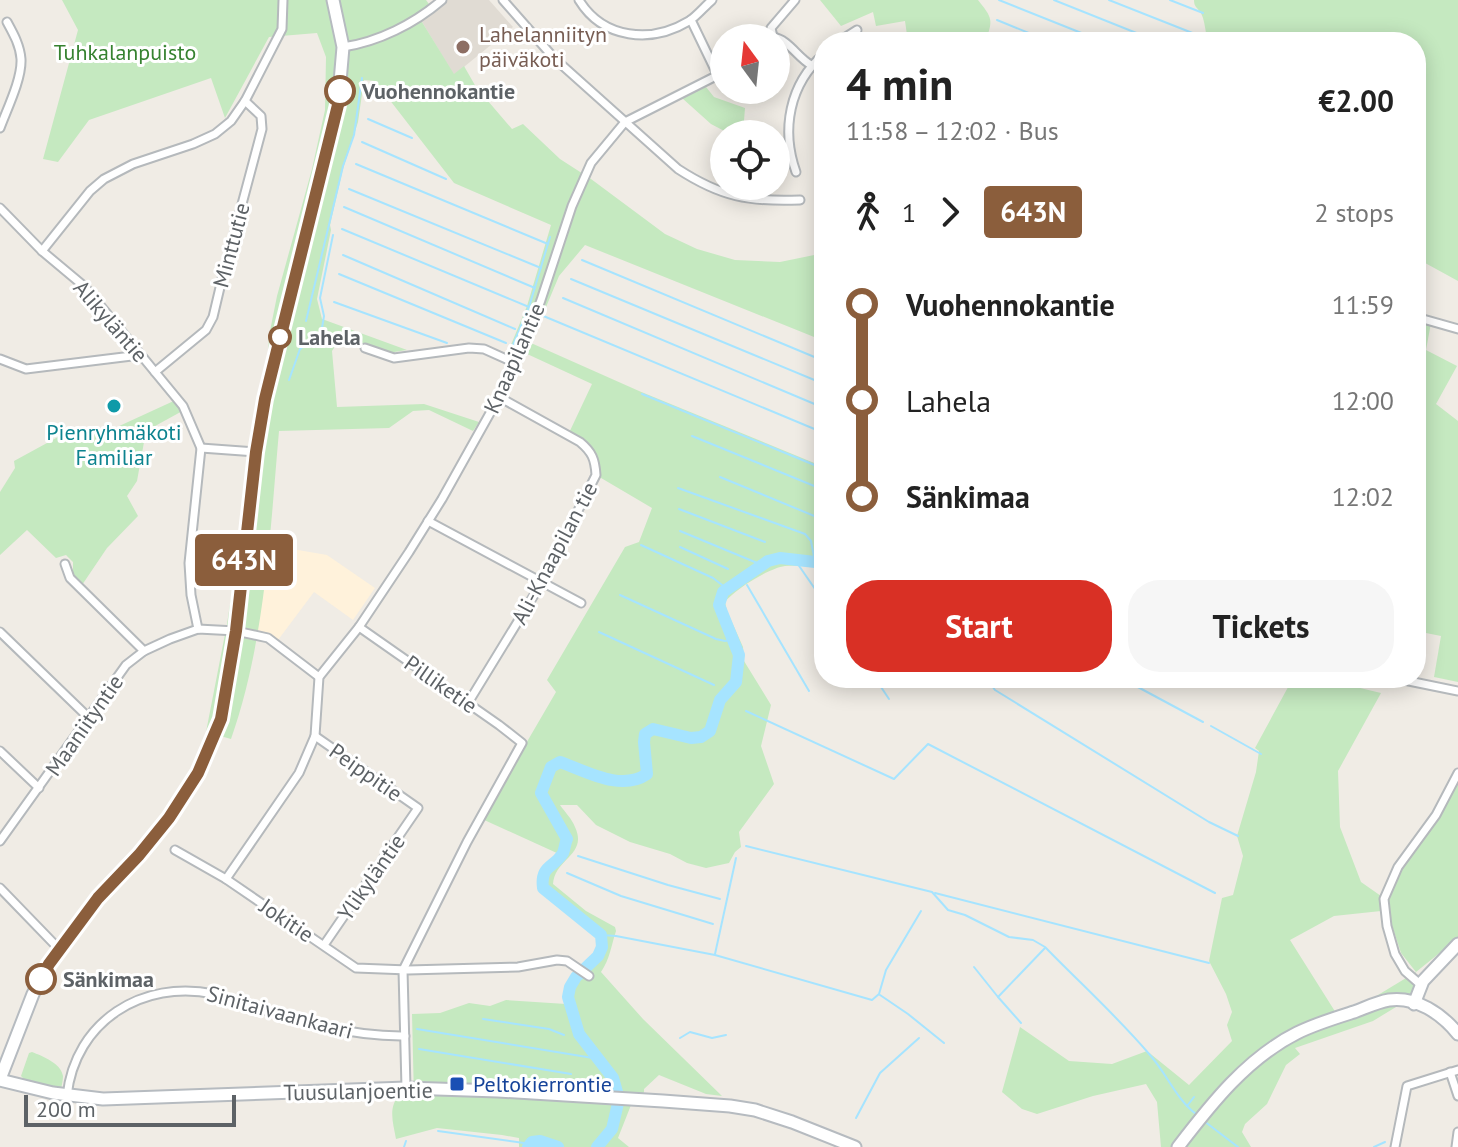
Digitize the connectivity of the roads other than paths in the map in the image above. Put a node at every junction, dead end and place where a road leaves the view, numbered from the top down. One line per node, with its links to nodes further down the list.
1 (283, 0): 19 (street)
2 (333, 0): 14 (street)
3 (442, 0): 14 (street)
4 (503, 0): 20 (street)
5 (579, 0): 8 (street)
6 (712, 0): 8 (street)
7 (795, 0): 10 (street)
8 (691, 20): 15 (street)
9 (7, 22): 21 (street)
10 (774, 24)
11 (857, 30): 12 (street)
12 (854, 32)
13 (790, 46): 17 (street)
14 (343, 47): 35 (street)
15 (710, 54)
16 (814, 62): 17 (street)
17 (811, 65): 22 (street)
18 (710, 80): 20 (street, Knaapilantie)
19 (245, 101): 25 (street); 32 (street, Minttutie)
20 (625, 122): 23 (street); 31 (street, Knaapilantie)
21 (0, 128)
22 (796, 172)
23 (800, 200)
24 (0, 208): 25 (street, Alikyläntie)
25 (42, 251): 29 (street, Alikyläntie)
26 (1426, 320): 27 (street)
27 (1458, 329)
28 (365, 348): 31 (street)
29 (140, 355): 30 (street); 32 (street, Alikyläntie)
30 (0, 359)
31 (515, 363): 33 (street, Knaapilantie)
32 (155, 372): 34 (street, Alikyläntie)
33 (499, 397): 36 (street, Knaapilantie); 38 (street, Ali-Knaapilan tie)
34 (201, 448): 35 (street); 41 (street, Alikyläntie)
35 (256, 452): 42 (street)
36 (428, 521): 38 (street); 40 (street, Knaapilantie)
37 (65, 564): 44 (street)
38 (542, 582): 39 (street); 48 (street, Ali-Knaapilan tie)
39 (581, 603)
40 (359, 627): 45 (street, Knaapilantie); 48 (street, Pilliketie)
41 (198, 629): 42 (street, Maaniityntie); 44 (street, Maaniityntie)
42 (236, 631): 45 (street); 61 (street)
43 (0, 632): 49 (street)
44 (144, 651): 49 (street, Maaniityntie)
45 (319, 677): 50 (street)
46 (1426, 684): 47 (street)
47 (1458, 691)
48 (468, 703): 62 (street, Pilliketie)
49 (89, 718): 53 (street, Maaniityntie)
50 (315, 736): 54 (street, Peippitie); 57 (street)
51 (0, 751): 53 (street)
52 (1458, 773): 64 (street)
53 (39, 788): 55 (street, Maaniityntie)
54 (418, 808): 60 (street, Ylikyläntie)
55 (0, 841)
56 (175, 850): 57 (street, Jokitie)
57 (226, 879): 60 (street, Jokitie)
58 (0, 888): 61 (street)
59 (1458, 944): 64 (street)
60 (324, 945): 62 (street, Jokitie)
61 (60, 950): 69 (street)
62 (403, 970): 63 (street, Jokitie); 67 (street)
63 (589, 976)
64 (1421, 985): 65 (street)
65 (1414, 1004): 66 (street); 75 (street)
66 (1458, 1034)
67 (405, 1036): 70 (street); 71 (street, Sinitaivaankaari)
68 (1454, 1071): 72 (street); 76 (street)
69 (0, 1080): 71 (street, Tuusulanjoentie)
70 (406, 1088): 71 (street, Tuusulanjoentie); 74 (street, Tuusulanjoentie)
71 (67, 1096)
72 (1458, 1096)
73 (1458, 1132): 77 (street)
74 (855, 1147)
75 (1178, 1147)
76 (1395, 1147)
77 (1456, 1147)

